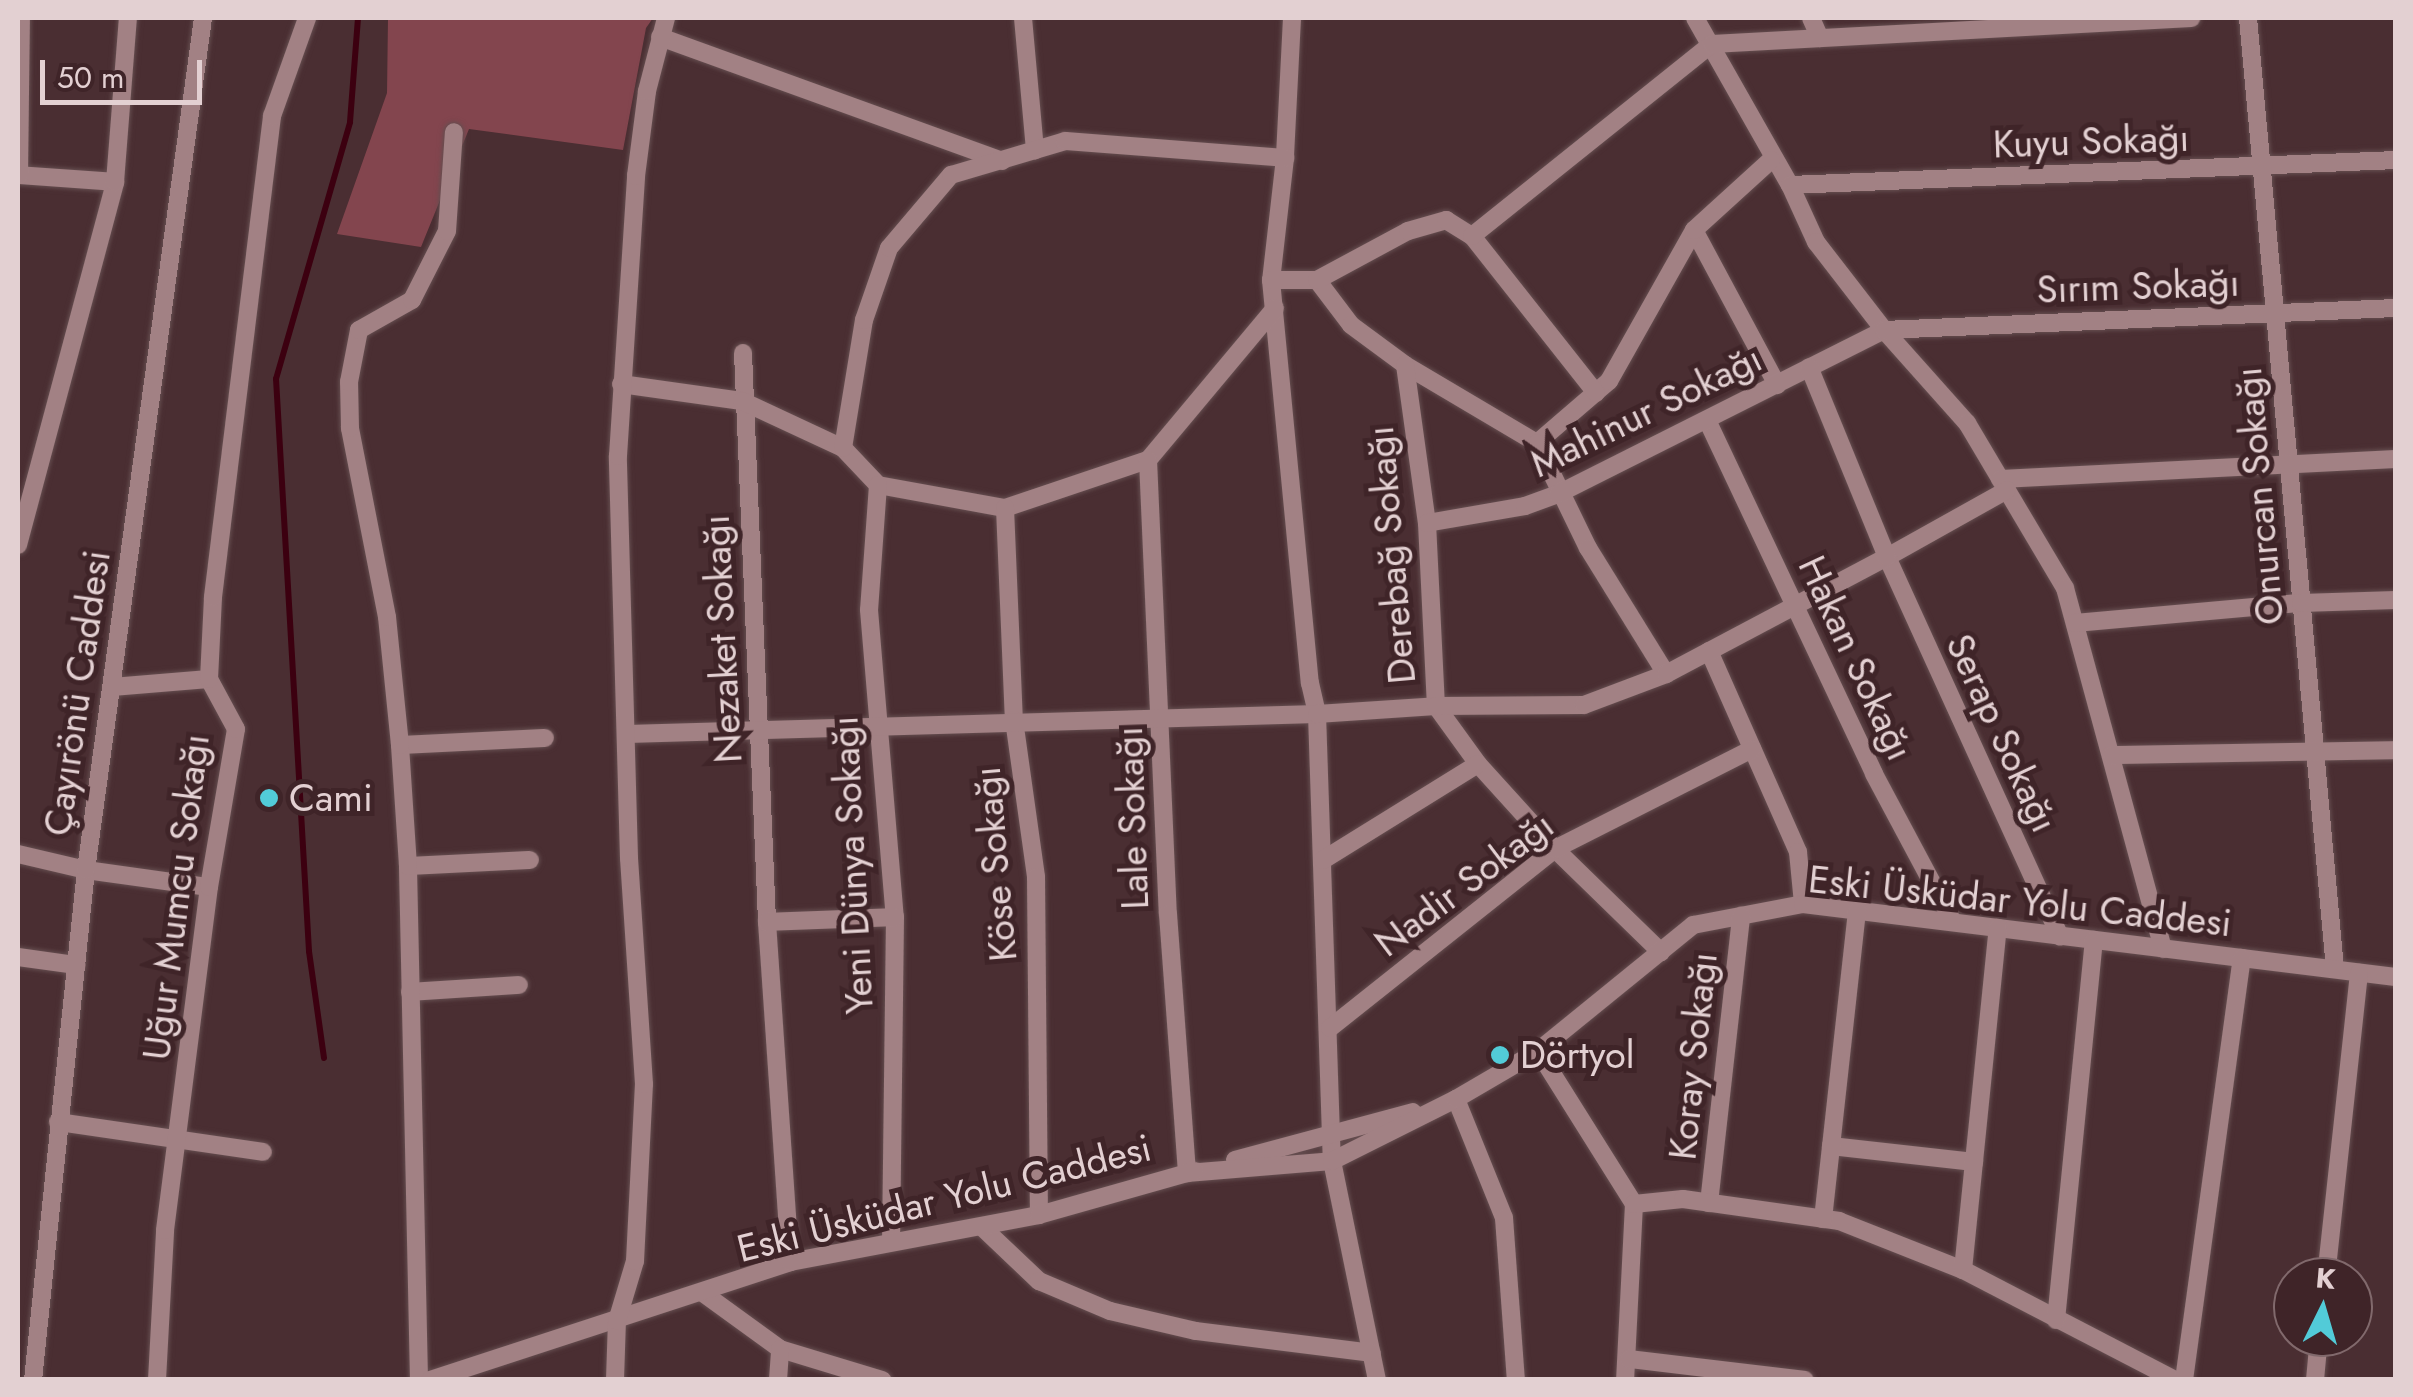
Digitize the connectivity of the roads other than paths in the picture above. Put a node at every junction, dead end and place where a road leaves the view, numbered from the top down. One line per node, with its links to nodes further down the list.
1 (21, 18): 24 (street)
2 (128, 18): 25 (street)
3 (203, 18): 62 (street, Çayırönü Caddesi)
4 (307, 18): 61 (street, Uğur Mumcu Sokağı)
5 (666, 18): 14 (street)
6 (1023, 18): 18 (street)
7 (1292, 18): 19 (street)
8 (1695, 18): 16 (street)
9 (1811, 18): 15 (street)
10 (2191, 18): 12 (street)
11 (2248, 18): 23 (street, Onurcan Sokağı)
12 (2110, 19): 13 (street)
13 (1967, 25): 15 (street)
14 (660, 37): 22 (street); 38 (street)
15 (1820, 38): 16 (street)
16 (1712, 44): 20 (street); 28 (street)
17 (454, 132): 71 (street)
18 (1035, 150): 19 (street); 22 (street)
19 (1285, 158): 29 (street)
20 (1771, 160): 26 (street); 27 (street)
21 (2396, 160): 23 (street, Kuyu Sokağı)
22 (1002, 161): 44 (street)
23 (2262, 166): 26 (street, Kuyu Sokağı); 33 (street, Onurcan Sokağı)
24 (18, 175): 25 (street)
25 (115, 182): 53 (street)
26 (1790, 185): 34 (street)
27 (1694, 230): 39 (street); 40 (street)
28 (1472, 236): 30 (street); 40 (street)
29 (1270, 280): 30 (street); 31 (street)
30 (1316, 280): 36 (street)
31 (1275, 308): 46 (street); 64 (street)
32 (2396, 308): 33 (street, Sırım Sokağı)
33 (2275, 313): 34 (street, Sırım Sokağı); 47 (street, Onurcan Sokağı)
34 (1884, 330): 37 (street, Mahinur Sokağı); 49 (street)
35 (743, 353): 41 (street, Nezaket Sokağı)
36 (1405, 365): 43 (street); 52 (street, Derebağ Sokağı)
37 (1810, 367): 39 (street, Mahinur Sokağı); 54 (street, Serap Sokağı)
38 (621, 384): 41 (street); 69 (street)
39 (1777, 385): 42 (street, Mahinur Sokağı)
40 (1596, 393): 43 (street)
41 (742, 401): 44 (street); 68 (street, Nezaket Sokağı)
42 (1708, 420): 50 (street, Mahinur Sokağı); 57 (street, Hakan Sokağı)
43 (1537, 444): 50 (street)
44 (844, 448): 48 (street)
45 (2396, 459): 47 (street)
46 (1148, 460): 51 (street); 65 (street, Lale Sokağı)
47 (2288, 463): 49 (street); 56 (street, Onurcan Sokağı)
48 (878, 485): 51 (street); 67 (street, Yeni Dünya Sokağı)
49 (2004, 485): 54 (street); 58 (street)
50 (1558, 494): 52 (street, Mahinur Sokağı); 60 (street)
51 (1005, 508): 66 (street, Köse Sokağı)
52 (1428, 524): 63 (street, Derebağ Sokağı)
53 (18, 540)
54 (1887, 557): 57 (street); 91 (street, Serap Sokağı)
55 (2396, 600): 56 (street)
56 (2302, 603): 58 (street); 75 (street, Onurcan Sokağı)
57 (1796, 607): 59 (street); 88 (street, Hakan Sokağı)
58 (2075, 623): 74 (street)
59 (1710, 652): 60 (street); 72 (street)
60 (1666, 674): 63 (street)
61 (209, 680): 62 (street); 83 (street, Uğur Mumcu Sokağı)
62 (112, 687): 82 (street, Çayırönü Caddesi)
63 (1436, 706): 64 (street); 76 (street, Derebağ Sokağı)
64 (1317, 714): 65 (street); 80 (street)
65 (1160, 717): 66 (street); 113 (street, Lale Sokağı)
66 (1014, 720): 67 (street); 116 (street, Köse Sokağı)
67 (879, 724): 68 (street); 87 (street, Yeni Dünya Sokağı)
68 (759, 729): 69 (street); 89 (street, Nezaket Sokağı)
69 (627, 734): 125 (street)
70 (545, 738): 71 (street)
71 (400, 745): 81 (street)
72 (1752, 749): 77 (street, Nadir Sokağı); 84 (street)
73 (2396, 750): 75 (street)
74 (2112, 754): 75 (street); 93 (street)
75 (2315, 754): 98 (street, Onurcan Sokağı)
76 (1478, 764): 77 (street, Derebağ Sokağı); 80 (street)
77 (1554, 849): 94 (street, Derebağ Sokağı); 103 (street, Nadir Sokağı)
78 (18, 854): 82 (street)
79 (530, 860): 81 (street)
80 (1323, 860): 103 (street)
81 (408, 866): 102 (street)
82 (86, 870): 83 (street); 97 (street, Çayırönü Caddesi)
83 (209, 888): 108 (street, Uğur Mumcu Sokağı)
84 (1803, 904): 85 (street, Eski Üsküdar Yolu Caddesi); 86 (street, Eski Üsküdar Yolu Caddesi)
85 (1856, 911): 88 (street, Eski Üsküdar Yolu Caddesi); 109 (street)
86 (1741, 916): 94 (street, Eski Üsküdar Yolu Caddesi); 114 (street, Koray Sokağı)
87 (894, 917): 89 (street); 119 (street, Yeni Dünya Sokağı)
88 (1952, 920): 90 (street, Eski Üsküdar Yolu Caddesi)
89 (767, 922): 121 (street, Nezaket Sokağı)
90 (1998, 928): 91 (street, Eski Üsküdar Yolu Caddesi); 112 (street)
91 (2060, 936): 92 (street, Eski Üsküdar Yolu Caddesi)
92 (2094, 940): 93 (street, Eski Üsküdar Yolu Caddesi); 124 (street)
93 (2163, 948): 96 (street, Eski Üsküdar Yolu Caddesi)
94 (1661, 952): 104 (street, Eski Üsküdar Yolu Caddesi)
95 (18, 957): 97 (street)
96 (2242, 958): 98 (street, Eski Üsküdar Yolu Caddesi); 141 (street)
97 (76, 964): 106 (street, Çayırönü Caddesi)
98 (2335, 970): 99 (street, Eski Üsküdar Yolu Caddesi)
99 (2359, 972): 100 (street, Eski Üsküdar Yolu Caddesi); 120 (street)
100 (2396, 977)
101 (519, 984): 102 (street)
102 (410, 992): 131 (street)
103 (1330, 1028): 107 (street)
104 (1538, 1052): 105 (street, Eski Üsküdar Yolu Caddesi); 115 (street)
105 (1456, 1099): 107 (street, Eski Üsküdar Yolu Caddesi); 111 (street, Eski Üsküdar Yolu Caddesi); 137 (street)
106 (58, 1122): 108 (street); 129 (street, Çayırönü Caddesi)
107 (1332, 1135): 111 (street); 113 (street, Eski Üsküdar Yolu Caddesi)
108 (177, 1141): 110 (street); 130 (street, Uğur Mumcu Sokağı)
109 (1831, 1146): 112 (street); 117 (street)
110 (263, 1152)
111 (1332, 1161): 113 (street, Eski Üsküdar Yolu Caddesi); 127 (street)
112 (1974, 1162): 122 (street)
113 (1187, 1173): 116 (street, Eski Üsküdar Yolu Caddesi)
114 (1709, 1203): 115 (street); 117 (street)
115 (1634, 1204): 128 (street)
116 (1039, 1215): 118 (street, Eski Üsküdar Yolu Caddesi)
117 (1823, 1218): 122 (street)
118 (982, 1227): 119 (street, Eski Üsküdar Yolu Caddesi); 127 (street)
119 (890, 1242): 121 (street, Eski Üsküdar Yolu Caddesi)
120 (2328, 1257)
121 (790, 1262): 123 (street, Eski Üsküdar Yolu Caddesi)
122 (1963, 1270): 124 (street)
123 (703, 1293): 125 (street, Eski Üsküdar Yolu Caddesi); 126 (street)
124 (2056, 1320): 140 (street)
125 (617, 1321): 132 (street, Eski Üsküdar Yolu Caddesi); 133 (street)
126 (780, 1349): 134 (street); 135 (street)
127 (1372, 1353): 136 (street)
128 (1629, 1359): 138 (street); 139 (street)
129 (33, 1380)
130 (156, 1380)
131 (418, 1380)
132 (430, 1380)
133 (615, 1380)
134 (778, 1380)
135 (882, 1380)
136 (1377, 1380)
137 (1516, 1380)
138 (1625, 1380)
139 (1805, 1380)
140 (2175, 1380)
141 (2184, 1380)

